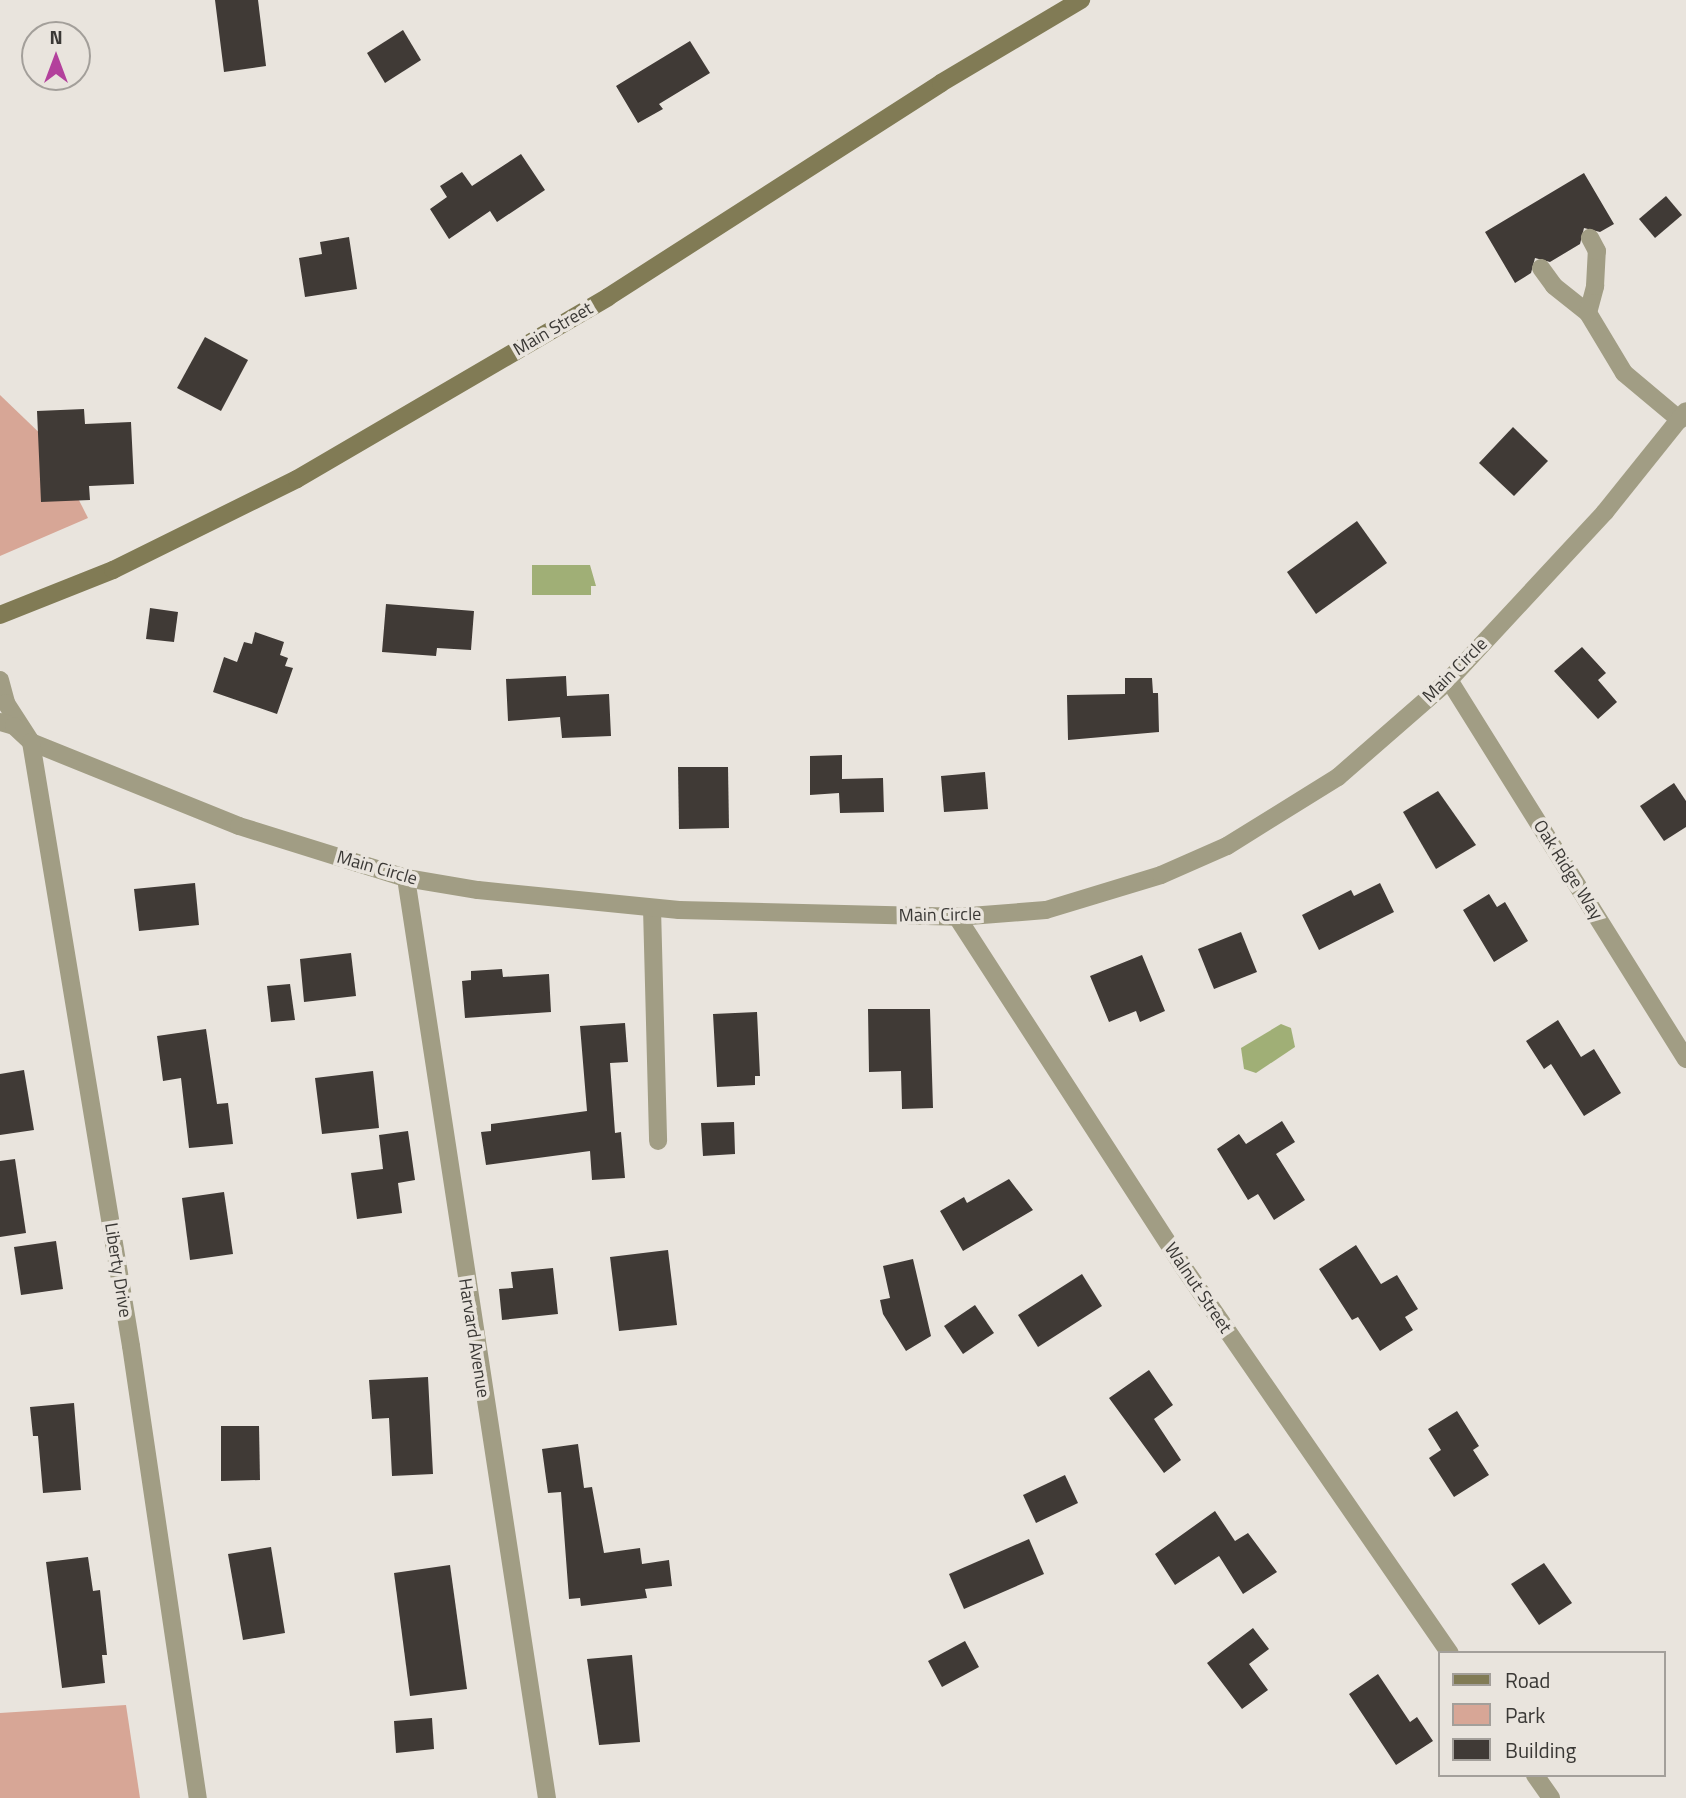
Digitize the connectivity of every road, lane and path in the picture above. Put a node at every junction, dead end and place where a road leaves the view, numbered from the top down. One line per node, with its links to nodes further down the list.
1 (1081, 0): 6 (main road, Main Street)
2 (1590, 238): 4 (street)
3 (1541, 268): 4 (street)
4 (1588, 313): 5 (street)
5 (1683, 416): 8 (street, Main Circle)
6 (0, 615)
7 (0, 680): 10 (street)
8 (1449, 680): 13 (street, Main Circle); 14 (street, Oak Ridge Way)
9 (0, 722): 10 (street, Main Circle)
10 (31, 742): 11 (street, Main Circle); 18 (street, Liberty Drive)
11 (406, 878): 12 (street, Main Circle); 19 (street, Harvard Avenue)
12 (652, 908): 13 (street, Main Circle); 15 (street)
13 (957, 917): 16 (street, Walnut Street)
14 (1686, 1059)
15 (658, 1141)
16 (1449, 1651)
17 (1536, 1777): 20 (street)
18 (198, 1798)
19 (547, 1798)
20 (1551, 1798)

